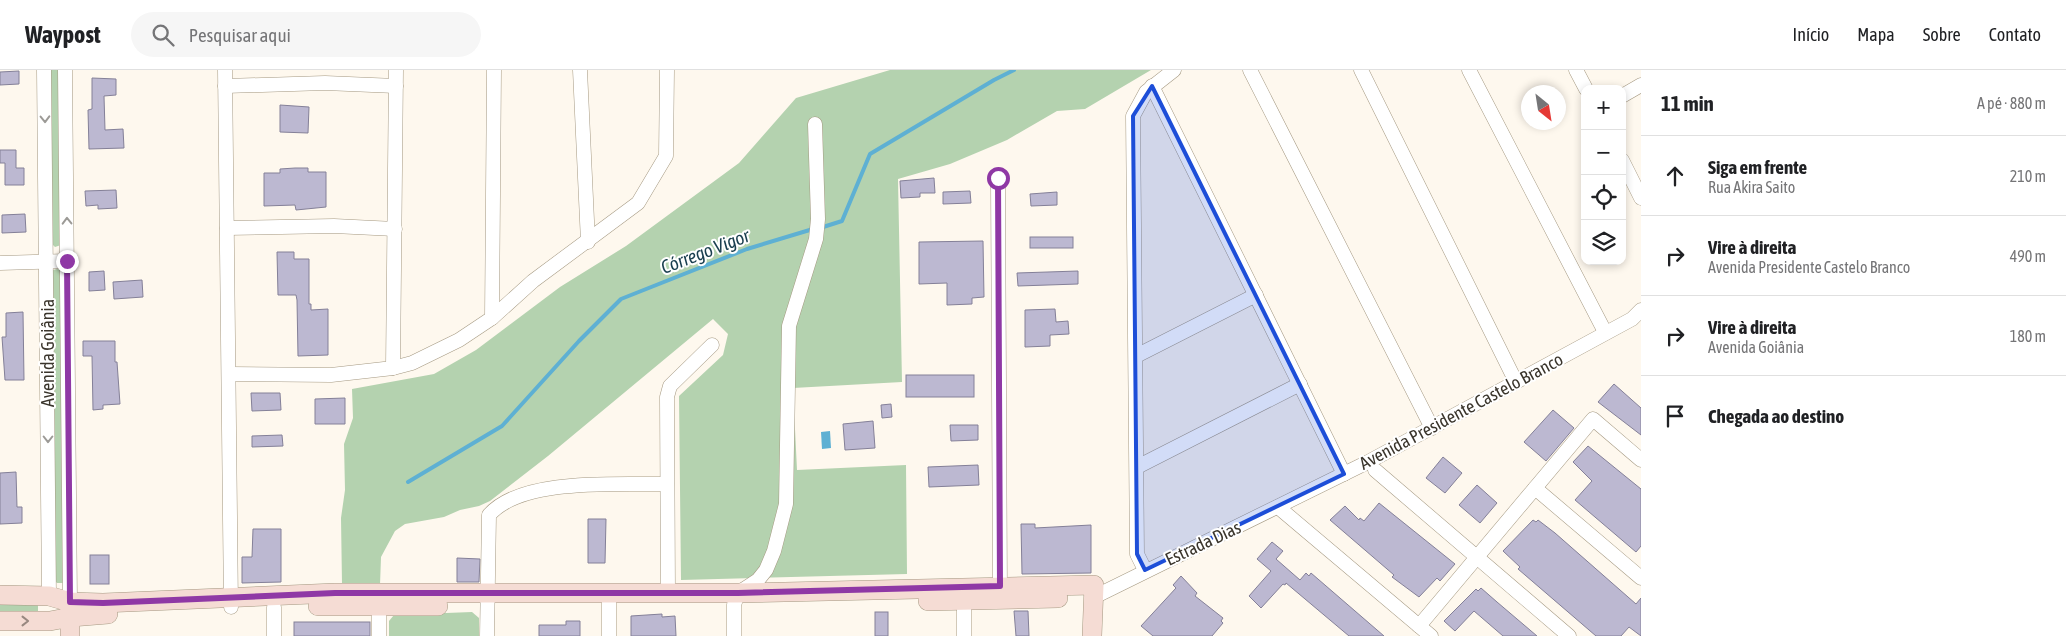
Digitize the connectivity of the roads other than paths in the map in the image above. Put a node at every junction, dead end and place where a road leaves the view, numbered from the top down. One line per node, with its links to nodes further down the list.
1 (44, 70): 26 (street, Avenida Goiânia, one-way to 26)
2 (65, 70): 27 (street, Avenida Goiânia, one-way to 2)
3 (225, 70): 15 (street)
4 (396, 70): 16 (street)
5 (494, 70): 31 (street)
6 (580, 70): 25 (street)
7 (667, 70): 25 (street)
8 (1174, 70): 17 (street)
9 (1250, 70): 39 (street)
10 (1361, 70): 37 (street)
11 (1469, 70): 32 (street)
12 (1576, 70): 13 (street)
13 (1584, 85)
14 (1641, 85): 18 (street)
15 (225, 86): 16 (street); 23 (street)
16 (396, 86): 24 (street)
17 (1152, 86): 29 (street); 34 (street)
18 (1626, 94)
19 (815, 124): 58 (street)
20 (1626, 168): 22 (street)
21 (998, 178): 52 (street)
22 (1641, 198)
23 (227, 228): 24 (street); 36 (street)
24 (395, 229): 35 (street)
25 (588, 242): 31 (street)
26 (47, 261): 27 (street); 28 (street); 55 (street, Avenida Goiânia, one-way to 55)
27 (67, 261): 62 (street, Avenida Goiânia)
28 (0, 263)
29 (1256, 295): 34 (street); 38 (street)
30 (1641, 310): 32 (street, Avenida Presidente Castelo Branco)
31 (492, 318): 35 (street)
32 (1605, 332): 37 (street, Avenida Presidente Castelo Branco)
33 (712, 345): 44 (street)
34 (1136, 356): 42 (street)
35 (393, 368): 36 (street)
36 (230, 374): 60 (street)
37 (1516, 382): 39 (street, Avenida Presidente Castelo Branco)
38 (1300, 384): 42 (street); 43 (street)
39 (1432, 428): 41 (street, Avenida Presidente Castelo Branco)
40 (1641, 460): 45 (street)
41 (1371, 465): 43 (street, Avenida Presidente Castelo Branco); 47 (street)
42 (1137, 467): 48 (street)
43 (1344, 474): 46 (street, Avenida Presidente Castelo Branco)
44 (667, 484): 51 (street); 56 (street)
45 (1535, 488): 47 (street); 49 (street)
46 (1278, 507): 48 (street, Estrada Dias); 64 (street)
47 (1477, 557): 64 (street); 75 (street)
48 (1146, 570): 50 (street, Estrada Dias)
49 (1641, 578)
50 (1094, 591): 52 (street); 73 (street)
51 (668, 593): 57 (street); 58 (street)
52 (1000, 593): 53 (street)
53 (964, 594): 58 (street); 72 (street)
54 (0, 595): 55 (street)
55 (49, 596): 62 (street); 65 (street, Avenida Goiânia)
56 (487, 598): 57 (street); 59 (street); 69 (street)
57 (609, 598): 58 (street); 70 (street)
58 (736, 599): 71 (street)
59 (379, 600): 60 (street); 61 (street); 68 (street)
60 (231, 602): 61 (street); 62 (street)
61 (274, 607): 67 (street)
62 (71, 609): 65 (street); 66 (street, Avenida Goiânia)
63 (0, 621): 65 (street, one-way to 65)
64 (1419, 626): 74 (street)
65 (49, 629)
66 (70, 636)
67 (274, 636)
68 (379, 636)
69 (487, 636)
70 (609, 636)
71 (734, 636)
72 (964, 636)
73 (1092, 636)
74 (1431, 636)
75 (1569, 636)

